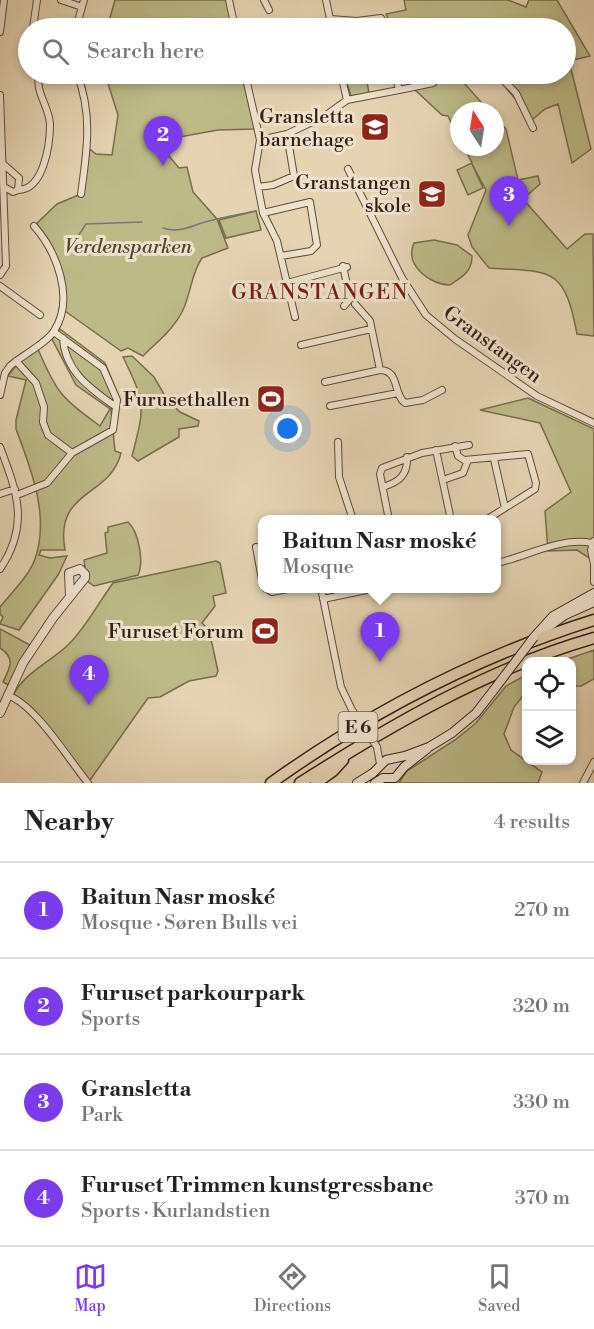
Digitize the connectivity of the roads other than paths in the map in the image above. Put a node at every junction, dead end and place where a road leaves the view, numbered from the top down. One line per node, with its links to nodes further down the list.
1 (4, 0): 13 (street)
2 (37, 0): 9 (street)
3 (61, 0): 7 (street)
4 (230, 0): 11 (street)
5 (264, 0): 8 (street)
6 (326, 0): 12 (street)
7 (83, 3): 10 (street)
8 (269, 10)
9 (34, 18)
10 (79, 18)
11 (233, 18)
12 (330, 18)
13 (0, 32)
14 (38, 84): 31 (street)
15 (81, 84): 32 (street)
16 (246, 84): 26 (street)
17 (343, 84): 23 (street)
18 (398, 84): 21 (street)
19 (428, 84): 21 (street)
20 (507, 84): 24 (street)
21 (399, 90): 23 (street)
22 (0, 95): 27 (street)
23 (347, 100): 25 (street)
24 (533, 128)
25 (287, 134): 26 (street); 30 (street)
26 (260, 140): 30 (street)
27 (2, 163): 29 (street); 31 (street)
28 (348, 170): 57 (street, Granstangen)
29 (3, 186): 31 (street); 36 (street)
30 (258, 187): 33 (street)
31 (18, 190)
32 (81, 194)
33 (263, 213): 35 (street); 35 (street)
34 (34, 226): 45 (street)
35 (281, 256): 38 (street)
36 (3, 264): 37 (street)
37 (0, 275)
38 (287, 282): 41 (street); 43 (street)
39 (0, 286): 42 (street)
40 (355, 303): 44 (street)
41 (344, 306)
42 (40, 315)
43 (295, 316)
44 (371, 329): 47 (street); 49 (street)
45 (54, 332): 46 (street); 48 (street)
46 (63, 338): 56 (street); 56 (street)
47 (301, 345)
48 (16, 361): 50 (street); 63 (street)
49 (380, 370): 51 (street); 53 (street)
50 (2, 382): 54 (street)
51 (325, 382)
52 (442, 390): 53 (street)
53 (398, 393): 55 (street)
54 (0, 395)
55 (330, 406)
56 (116, 407): 63 (street)
57 (594, 423)
58 (338, 442): 72 (street)
59 (469, 445): 60 (street)
60 (454, 446): 62 (street); 66 (street)
61 (0, 447): 69 (street)
62 (436, 450): 64 (street); 67 (street)
63 (72, 453): 69 (street)
64 (407, 457): 68 (street); 68 (street)
65 (494, 459): 66 (street); 71 (street); 71 (street)
66 (468, 460): 67 (street)
67 (443, 480): 74 (street)
68 (383, 487): 73 (street)
69 (16, 492): 70 (street); 81 (street)
70 (0, 494)
71 (505, 508): 75 (street)
72 (352, 515)
73 (388, 515)
74 (450, 515)
75 (493, 515)
76 (593, 542): 79 (street); 80 (street)
77 (256, 547): 78 (street)
78 (258, 557)
79 (501, 562)
80 (594, 565): 82 (street)
81 (0, 569)
82 (594, 582)
83 (322, 593): 87 (street)
84 (352, 593): 87 (street)
85 (594, 593): 90 (main road)
86 (70, 596): 92 (street)
87 (323, 599): 96 (street, bridge)
88 (594, 602): 90 (main road)
89 (594, 620): 100 (highway, E 6)
90 (534, 638): 94 (main road, bridge)
91 (594, 638): 95 (highway, E 6)
92 (7, 695): 93 (street); 101 (street)
93 (0, 713)
94 (429, 747): 96 (main road); 98 (main road)
95 (350, 751): 102 (highway, E 6); 103 (highway, E 6)
96 (384, 761): 98 (main road); 99 (main road); 104 (main road)
97 (594, 762): 106 (street)
98 (400, 770): 99 (main road)
99 (383, 778): 105 (main road)
100 (271, 782)
101 (88, 783)
102 (300, 783)
103 (316, 783)
104 (357, 783)
105 (375, 783)
106 (583, 783)

